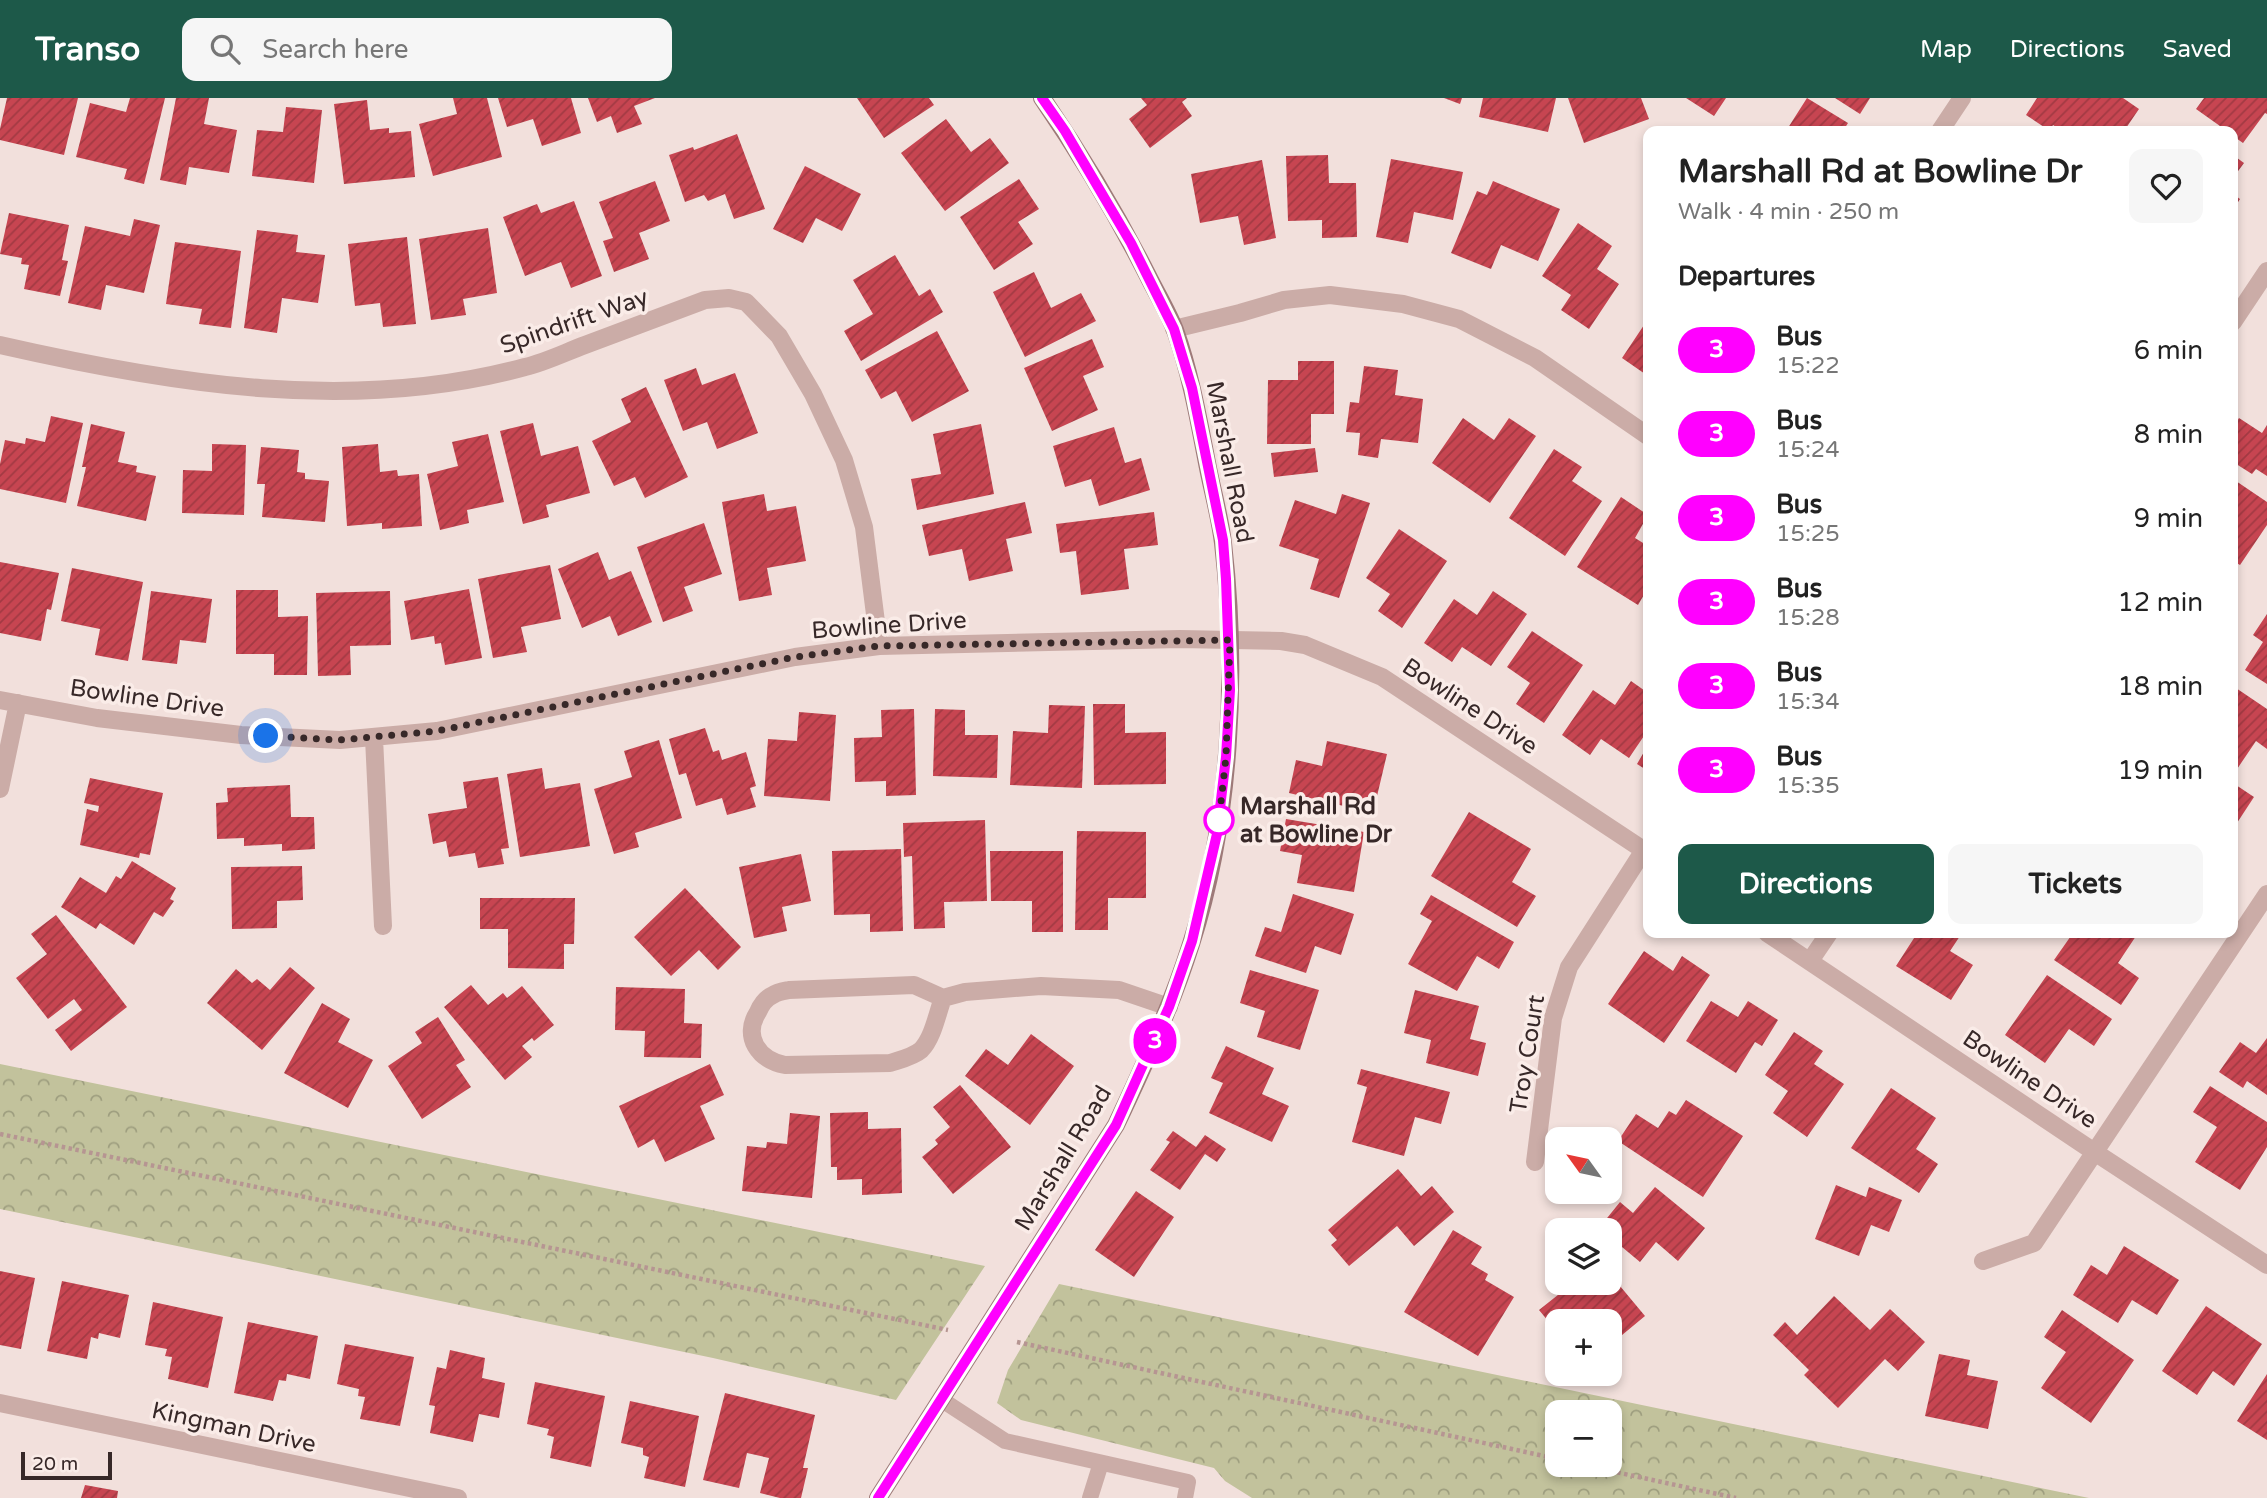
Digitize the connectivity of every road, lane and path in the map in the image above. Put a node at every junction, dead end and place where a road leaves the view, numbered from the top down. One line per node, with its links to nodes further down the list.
1 (1042, 98): 6 (street, Marshall Road)
2 (1962, 98): 3 (street)
3 (1943, 126)
4 (2267, 271): 5 (street)
5 (2238, 314)
6 (1174, 329): 8 (street); 9 (street, Marshall Road)
7 (0, 345): 10 (street, Spindrift Way)
8 (1643, 433)
9 (1230, 640): 10 (street, Bowline Drive); 15 (street, Bowline Drive); 25 (street, Marshall Road)
10 (878, 646): 13 (street, Bowline Drive)
11 (0, 700): 12 (street, Bowline Drive)
12 (18, 703): 13 (street, Bowline Drive); 14 (street)
13 (373, 738): 18 (street)
14 (0, 789)
15 (1643, 849)
16 (1643, 856): 28 (street, Troy Court)
17 (2267, 894): 21 (street)
18 (383, 926)
19 (1776, 938): 23 (street, Bowline Drive)
20 (1826, 938): 23 (street)
21 (2238, 938)
22 (2238, 938): 27 (street)
23 (1810, 961): 27 (street, Bowline Drive)
24 (943, 998): 24 (street); 25 (street)
25 (1169, 1007): 33 (street, Marshall Road)
26 (0, 1133): 31 (path)
27 (2096, 1153): 29 (street); 30 (street, Bowline Drive)
28 (1535, 1162)
29 (1983, 1261)
30 (2267, 1265)
31 (948, 1330)
32 (1017, 1342): 35 (path)
33 (942, 1400): 36 (lane); 39 (street, Marshall Road)
34 (0, 1402): 38 (street, Kingman Drive)
35 (1545, 1456)
36 (1101, 1463): 40 (lane); 41 (lane)
37 (1622, 1473): 42 (path)
38 (458, 1498)
39 (878, 1498)
40 (1090, 1498)
41 (1185, 1498)
42 (1736, 1498)

